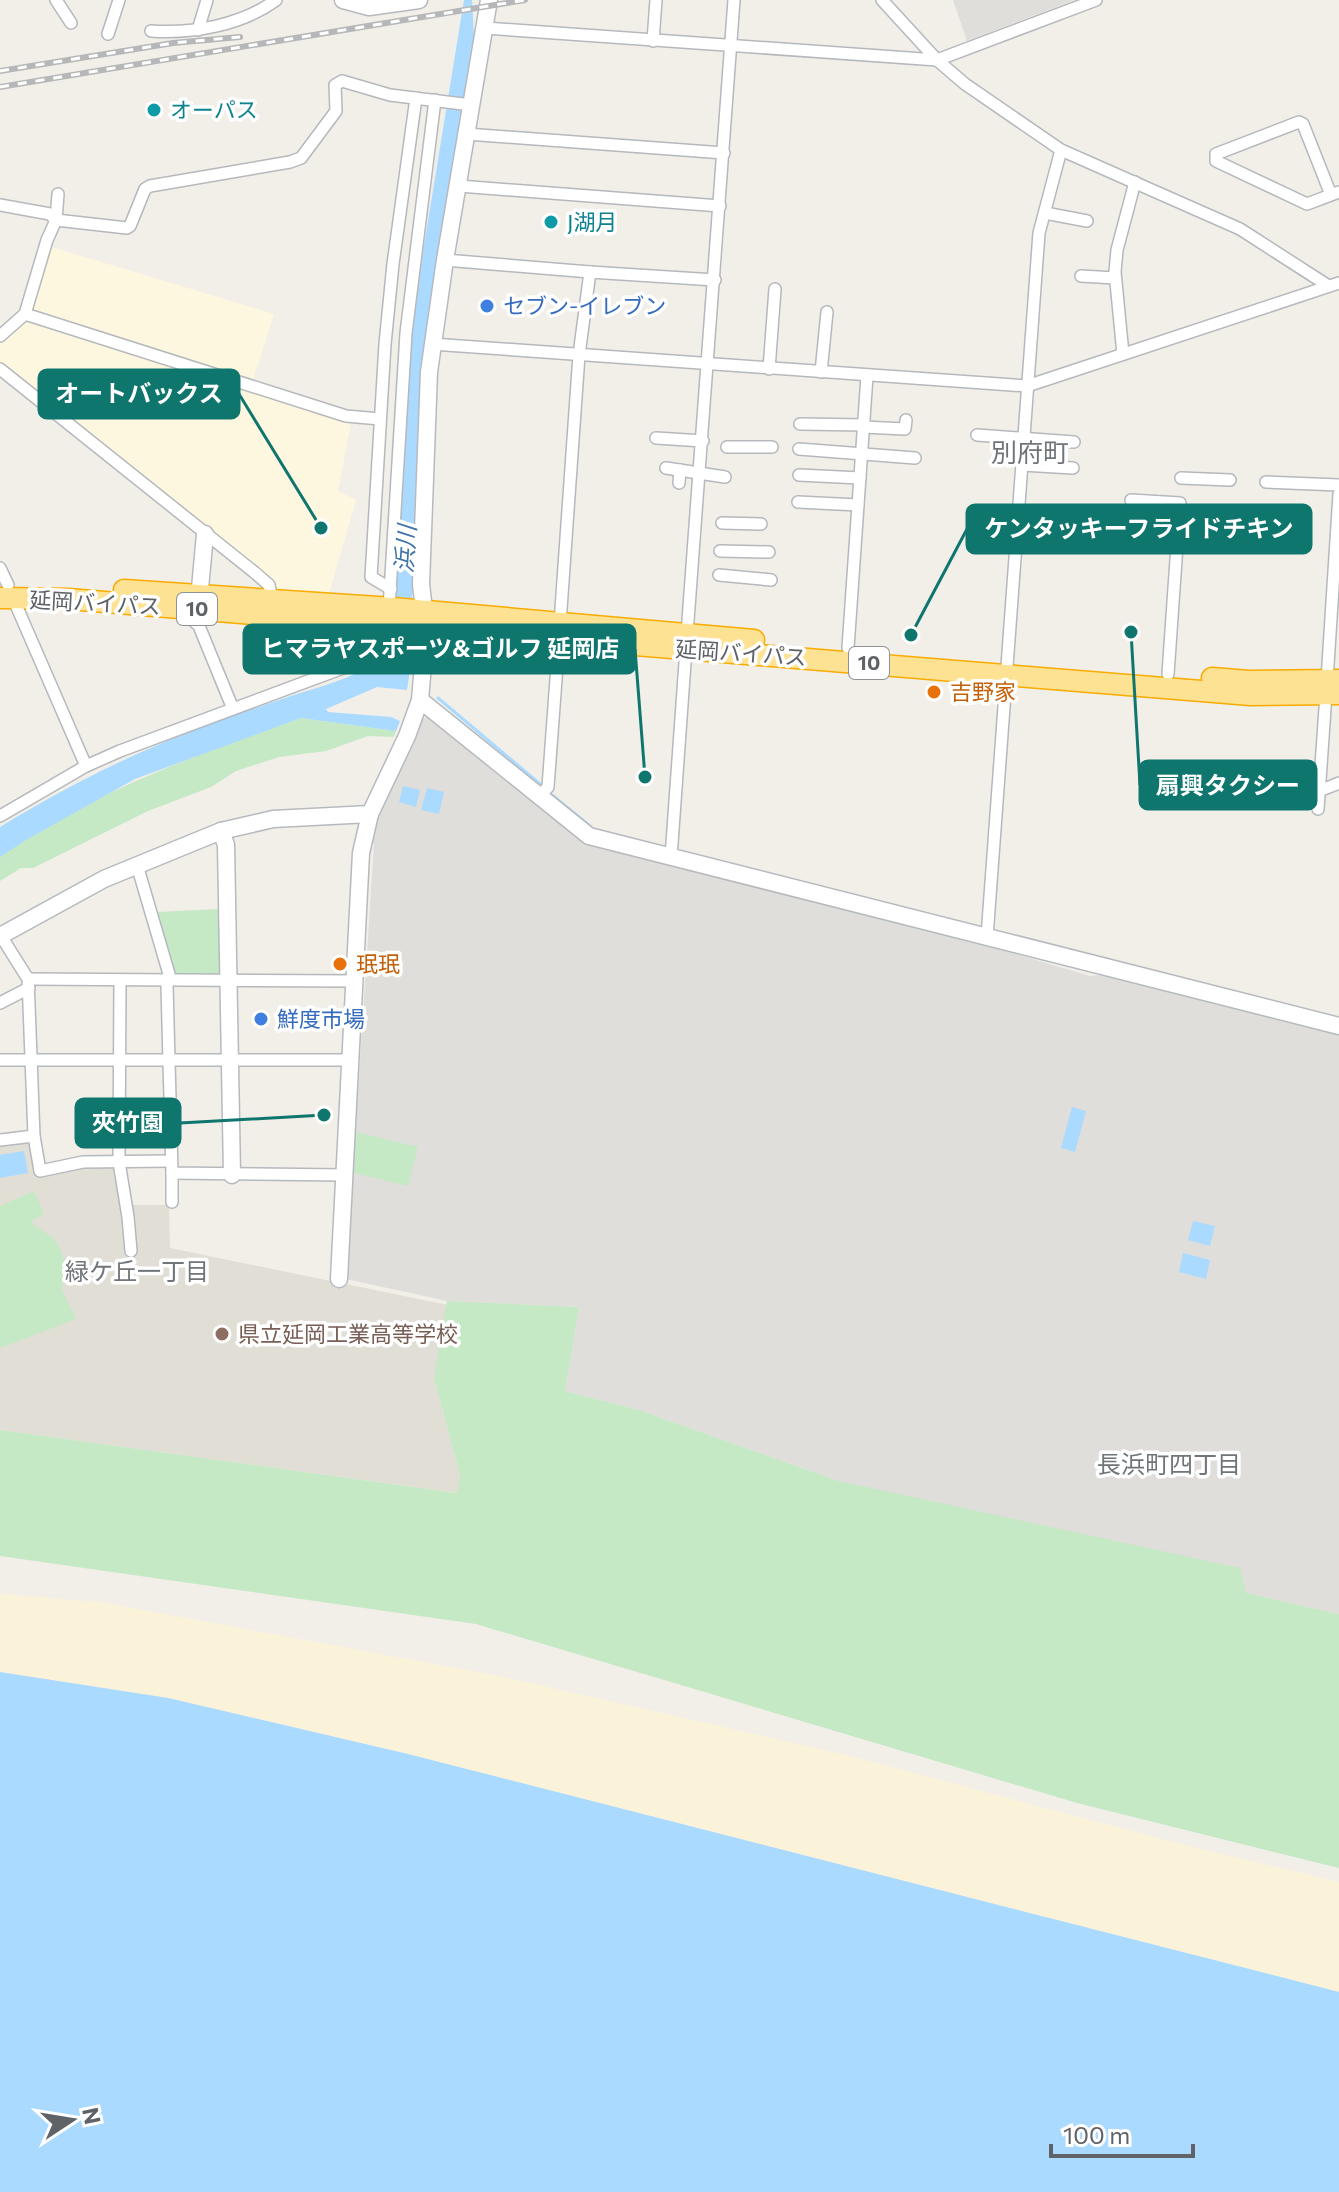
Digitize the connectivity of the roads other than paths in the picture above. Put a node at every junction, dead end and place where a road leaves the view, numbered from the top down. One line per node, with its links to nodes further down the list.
1 (56, 0): 12 (street)
2 (119, 0): 16 (street)
3 (207, 0): 14 (street)
4 (276, 0): 14 (street)
5 (343, 0): 6 (street)
6 (419, 0)
7 (489, 0): 13 (street)
8 (656, 0): 17 (street)
9 (734, 0): 18 (street)
10 (882, 0): 19 (street)
11 (1096, 0): 19 (street)
12 (71, 23)
13 (485, 28): 17 (street); 22 (street)
14 (198, 30): 15 (street)
15 (151, 31)
16 (108, 34)
17 (653, 41): 18 (street)
18 (732, 47): 19 (street); 25 (street)
19 (937, 60): 24 (street)
20 (416, 98): 21 (street); 33 (street); 54 (street)
21 (438, 101): 22 (street); 98 (street)
22 (468, 105): 23 (street)
23 (467, 134): 25 (street); 27 (street)
24 (1061, 150): 26 (street); 32 (street)
25 (724, 153): 31 (street)
26 (1135, 182): 38 (street); 40 (street)
27 (459, 186): 31 (street); 35 (street)
28 (58, 194): 33 (street)
29 (1335, 194): 29 (street)
30 (0, 205): 33 (street)
31 (720, 206): 39 (street)
32 (1045, 213): 34 (street); 53 (street)
33 (56, 220): 43 (street)
34 (1087, 221)
35 (445, 260): 36 (street); 45 (street)
36 (590, 272): 39 (street); 47 (street)
37 (1081, 276): 38 (street)
38 (1115, 278): 46 (street)
39 (715, 280): 48 (street)
40 (1333, 284): 46 (street)
41 (775, 289): 50 (street)
42 (827, 312): 51 (street)
43 (25, 314): 44 (street); 54 (street)
44 (0, 336)
45 (432, 344): 47 (street); 98 (street)
46 (1123, 354): 53 (street)
47 (579, 355): 48 (street); 99 (street)
48 (709, 365): 50 (street); 61 (street)
49 (0, 369): 90 (street)
50 (769, 369): 51 (street)
51 (821, 372): 52 (street)
52 (867, 376): 53 (street); 57 (street)
53 (1027, 386): 60 (street)
54 (380, 419): 98 (street)
55 (906, 420): 57 (street)
56 (800, 424): 57 (street)
57 (864, 426): 66 (street)
58 (977, 435): 60 (street)
59 (656, 438): 61 (street)
60 (1024, 439): 62 (street); 68 (street)
61 (703, 441): 72 (street)
62 (1074, 442)
63 (727, 447): 64 (street)
64 (772, 447)
65 (799, 449): 66 (street)
66 (862, 453): 67 (street); 75 (street)
67 (915, 458)
68 (1022, 465): 70 (street); 102 (street)
69 (666, 468): 71 (street)
70 (1073, 468)
71 (680, 470): 72 (street); 79 (street)
72 (700, 472): 74 (street); 100 (street)
73 (799, 475): 75 (street)
74 (725, 477)
75 (860, 478): 85 (street)
76 (1181, 478): 77 (street)
77 (1230, 480)
78 (1266, 482): 80 (street)
79 (679, 483)
80 (1339, 485)
81 (1339, 494): 86 (street)
82 (1131, 500): 84 (street)
83 (798, 502): 85 (street)
84 (1180, 503)
85 (858, 505): 101 (street)
86 (1338, 509): 104 (street)
87 (722, 523): 88 (street)
88 (761, 524)
89 (1178, 531): 103 (street)
90 (205, 534): 96 (street); 97 (street)
91 (720, 551): 92 (street)
92 (769, 552)
93 (719, 575): 94 (street)
94 (771, 580)
95 (4, 587): 97 (highway, 延岡バイパス / 10); 107 (street)
96 (272, 599): 97 (highway, 延岡バイパス / 10); 98 (highway, 延岡バイパス / 10)
97 (198, 608): 98 (highway, 延岡バイパス / 10); 106 (street)
98 (403, 615): 99 (highway, 延岡バイパス / 10); 105 (street); 106 (street)
99 (559, 631): 100 (highway, 延岡バイパス / 10); 110 (street)
100 (687, 642): 101 (highway, 延岡バイパス / 10); 102 (highway, 延岡バイパス / 10); 115 (street)
101 (848, 648): 102 (highway, 延岡バイパス / 10)
102 (1007, 668): 103 (highway, 延岡バイパス / 10); 104 (highway, 延岡バイパス / 10); 118 (street)
103 (1168, 674): 104 (highway, 延岡バイパス / 10)
104 (1333, 687): 109 (street)
105 (420, 700): 110 (street); 112 (street)
106 (233, 709): 107 (street)
107 (86, 766): 113 (street)
108 (1339, 783): 109 (street)
109 (1319, 791): 111 (street)
110 (539, 797): 115 (street)
111 (1318, 809)
112 (370, 814): 114 (street); 122 (street)
113 (0, 816)
114 (221, 831): 116 (street); 121 (street)
115 (671, 857): 118 (street)
116 (137, 865): 117 (street); 120 (street)
117 (1, 936): 123 (street)
118 (987, 937): 125 (street)
119 (120, 981): 120 (street); 123 (street); 126 (street)
120 (169, 981): 121 (street); 131 (street)
121 (229, 981): 122 (street); 129 (street)
122 (354, 981): 130 (street)
123 (29, 984): 124 (street); 128 (street)
124 (0, 1003)
125 (1339, 1026)
126 (119, 1059): 128 (street); 131 (street); 134 (street)
127 (0, 1060): 128 (street)
128 (33, 1060): 132 (street)
129 (231, 1060): 130 (street); 131 (street); 136 (street)
130 (351, 1060): 137 (street)
131 (168, 1061): 135 (street)
132 (34, 1136): 133 (street); 134 (street)
133 (0, 1140)
134 (119, 1162): 135 (street); 139 (street)
135 (171, 1167): 136 (street); 138 (street)
136 (232, 1175): 137 (street)
137 (345, 1175): 140 (street)
138 (172, 1202)
139 (131, 1251)
140 (339, 1279)

